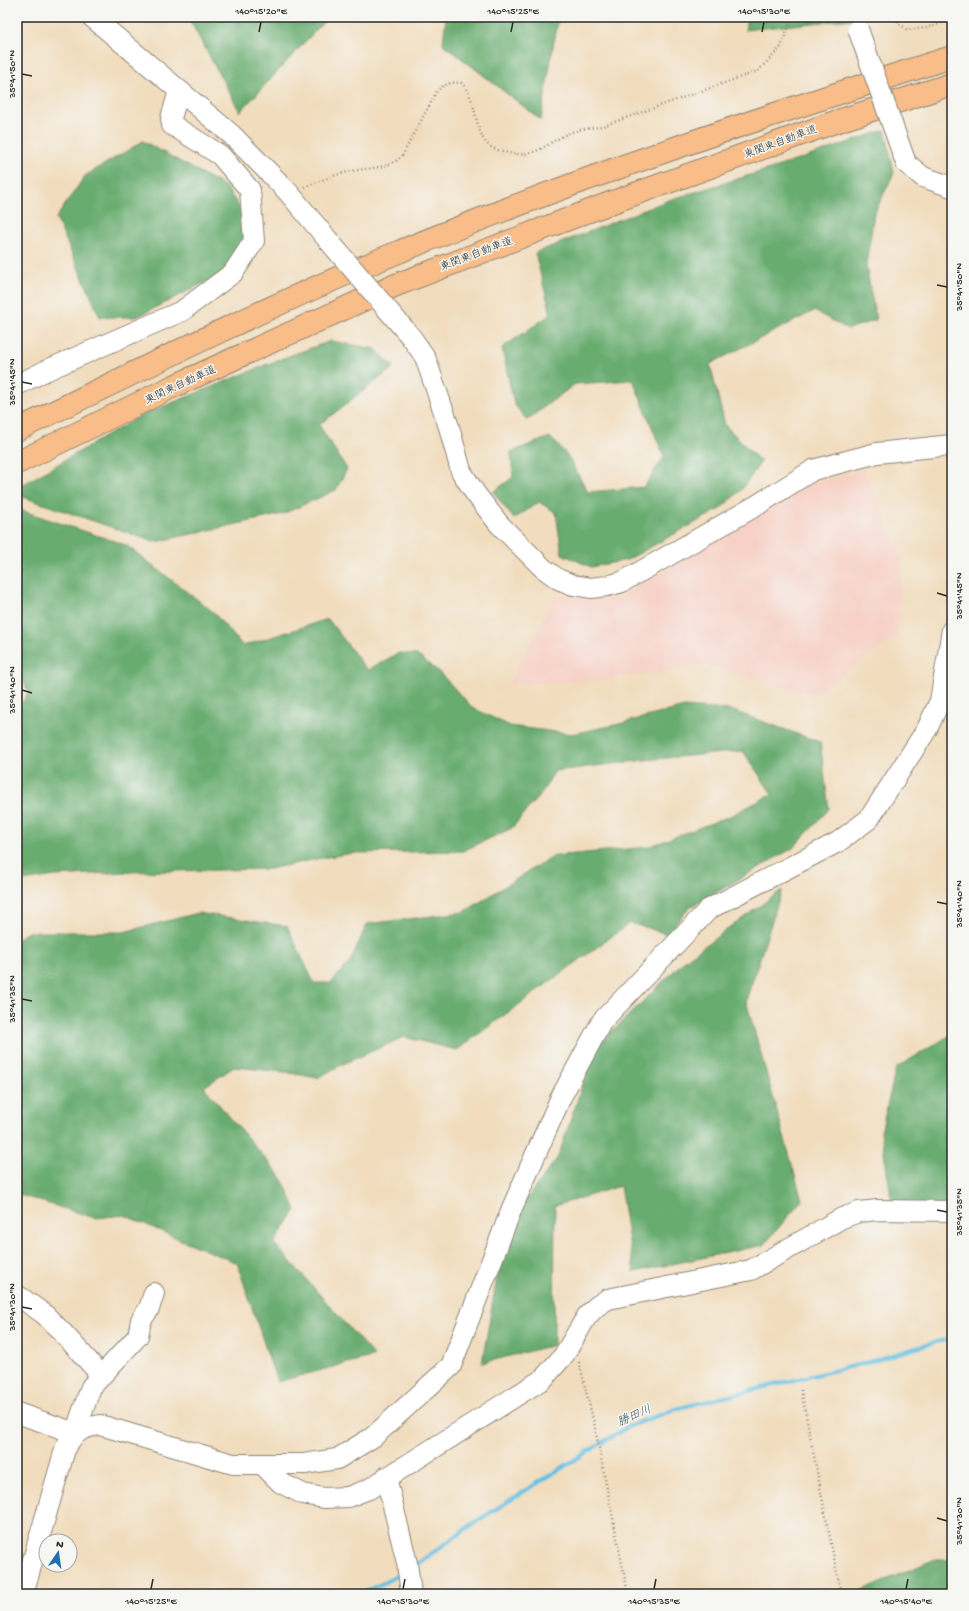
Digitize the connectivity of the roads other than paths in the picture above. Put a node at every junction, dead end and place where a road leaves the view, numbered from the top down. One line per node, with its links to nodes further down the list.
1 (92, 17): 5 (street)
2 (855, 23): 6 (street, bridge)
3 (952, 57): 8 (highway)
4 (952, 84): 10 (highway, 東関東自動車道)
5 (179, 91): 7 (street); 9 (street, bridge)
6 (952, 187)
7 (17, 385)
8 (17, 430)
9 (952, 445)
10 (17, 463)
11 (952, 630): 18 (street)
12 (952, 1211): 19 (street)
13 (154, 1293): 15 (street)
14 (17, 1295): 15 (street)
15 (101, 1374): 17 (street)
16 (17, 1413): 17 (street)
17 (75, 1433): 18 (street); 20 (street)
18 (262, 1464): 19 (street)
19 (386, 1477): 21 (street)
20 (23, 1594)
21 (411, 1594)

